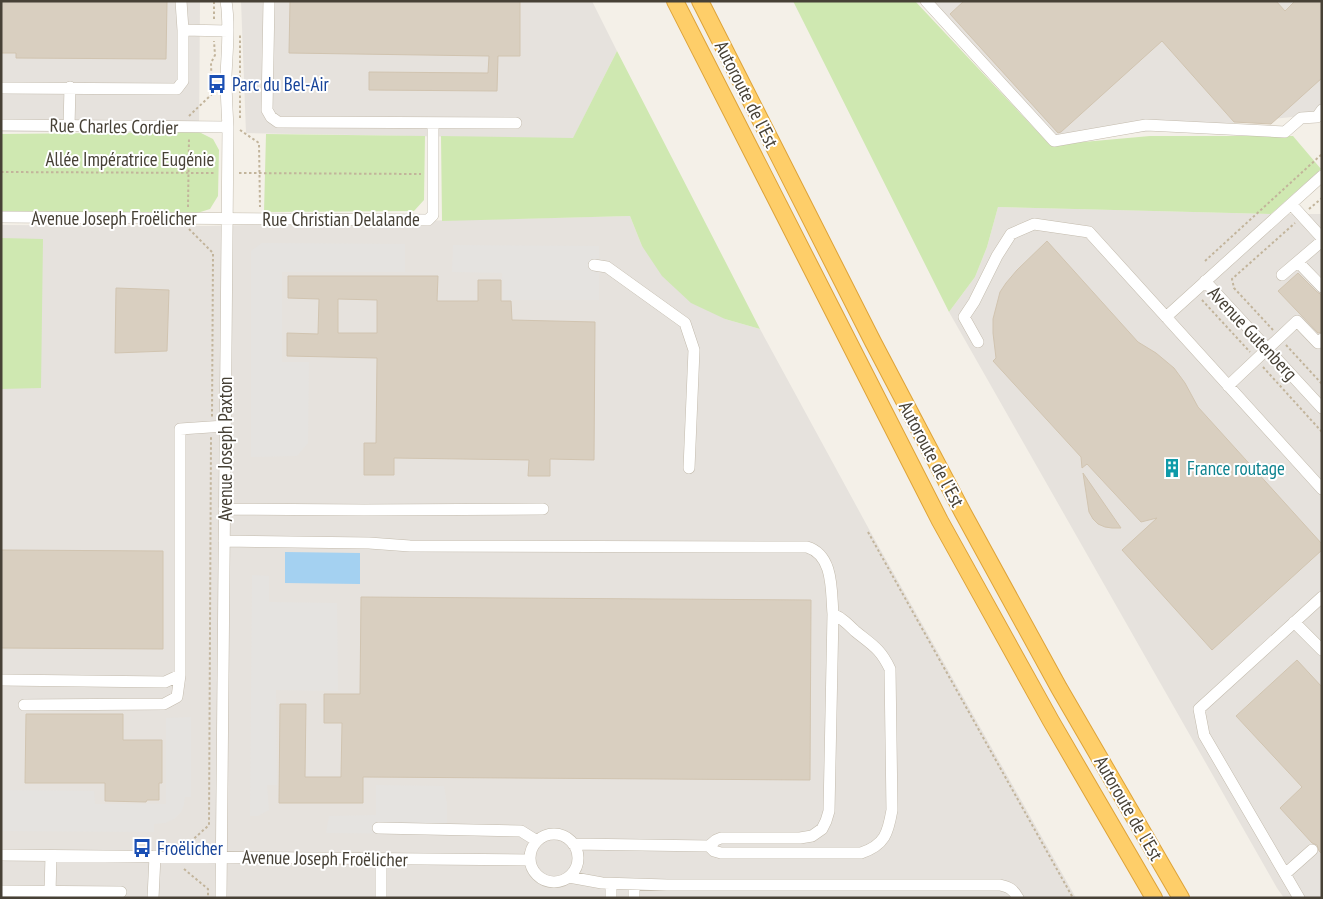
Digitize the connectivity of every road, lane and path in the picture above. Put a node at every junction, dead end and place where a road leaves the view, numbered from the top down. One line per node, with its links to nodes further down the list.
1 (180, 1): 9 (street)
2 (214, 1): 10 (path)
3 (226, 1): 8 (street, Avenue Joseph Paxton)
4 (269, 1): 19 (street)
5 (675, 1): 92 (highway, Autoroute de l’Est)
6 (700, 1): 93 (highway, Autoroute de l’Est)
7 (926, 1): 13 (street)
8 (234, 29): 10 (street); 18 (street, Avenue Joseph Paxton); 24 (path)
9 (183, 30): 10 (street); 11 (street)
10 (213, 30): 17 (path)
11 (70, 87): 12 (street); 16 (street)
12 (1, 88)
13 (1320, 117)
14 (516, 123): 19 (street)
15 (1, 125): 16 (street, Rue Charles Cordier)
16 (69, 126): 17 (street, Rue Charles Cordier)
17 (189, 127): 18 (street, Rue Charles Cordier); 22 (path)
18 (228, 127): 23 (street, Avenue Joseph Paxton)
19 (433, 129): 25 (street, Rue Christian Delalande)
20 (1322, 154): 35 (path)
21 (1, 172): 22 (path, Allée Impératrice Eugénie)
22 (189, 173): 23 (path, Allée Impératrice Eugénie); 31 (path)
23 (227, 173): 24 (path, Allée Impératrice Eugénie); 32 (street, Avenue Joseph Paxton)
24 (259, 173): 25 (path, Allée Impératrice Eugénie); 33 (path)
25 (433, 174): 33 (street, Rue Christian Delalande)
26 (1322, 176): 28 (street)
27 (1322, 198): 29 (path)
28 (1291, 204): 29 (street); 39 (street)
29 (1302, 216): 34 (street); 42 (path)
30 (1, 217): 31 (street, Avenue Joseph Froëlicher)
31 (188, 219): 32 (street, Avenue Joseph Froëlicher); 50 (path)
32 (226, 219): 33 (street, Rue Christian Delalande); 49 (street, Avenue Joseph Paxton)
33 (262, 219)
34 (1322, 239): 36 (street)
35 (1205, 261)
36 (1298, 262): 38 (street); 40 (street)
37 (594, 265): 51 (street)
38 (1282, 275)
39 (1205, 281): 41 (street); 45 (street, Avenue Gutenberg)
40 (1322, 288)
41 (1166, 317): 44 (street); 47 (street)
42 (1280, 338): 43 (street); 45 (street); 46 (path)
43 (1322, 339)
44 (978, 342)
45 (1268, 349): 47 (street); 48 (street, Avenue Gutenberg)
46 (1322, 384)
47 (1228, 386): 52 (street)
48 (1322, 407)
49 (225, 426): 50 (street); 53 (street, Avenue Joseph Paxton)
50 (212, 427): 61 (street); 68 (path)
51 (689, 468)
52 (1322, 489)
53 (224, 509): 54 (street); 56 (street, Avenue Joseph Paxton)
54 (543, 509)
55 (868, 532): 91 (path)
56 (224, 541): 58 (street); 73 (street, Avenue Joseph Paxton)
57 (1322, 597): 59 (street)
58 (833, 614): 67 (street); 67 (street)
59 (1294, 622): 60 (street); 77 (street)
60 (1322, 650)
61 (180, 675): 62 (street); 63 (street)
62 (1, 680)
63 (24, 704)
64 (378, 828): 65 (street)
65 (537, 841): 66 (street); 75 (street)
66 (573, 844): 67 (street); 78 (street)
67 (709, 846)
68 (185, 847)
69 (1312, 850): 77 (street)
70 (1, 855): 71 (street, Avenue Joseph Froëlicher)
71 (51, 856): 72 (street, Avenue Joseph Froëlicher); 82 (street)
72 (156, 856): 73 (street, Avenue Joseph Froëlicher); 84 (street)
73 (222, 857): 74 (street, Avenue Joseph Froëlicher); 86 (street, Avenue Joseph Paxton)
74 (381, 859): 75 (street, Avenue Joseph Froëlicher); 87 (street)
75 (530, 860): 78 (street)
76 (184, 863): 85 (path)
77 (1285, 874): 94 (street)
78 (569, 877): 79 (street)
79 (611, 884): 80 (street); 88 (street)
80 (634, 884): 89 (street); 90 (street)
81 (1, 891): 82 (street)
82 (50, 892): 83 (street)
83 (121, 892)
84 (153, 898)
85 (208, 898)
86 (222, 898)
87 (381, 898)
88 (612, 898)
89 (634, 898)
90 (1018, 898)
91 (1073, 898)
92 (1154, 898)
93 (1181, 898)
94 (1299, 898)

